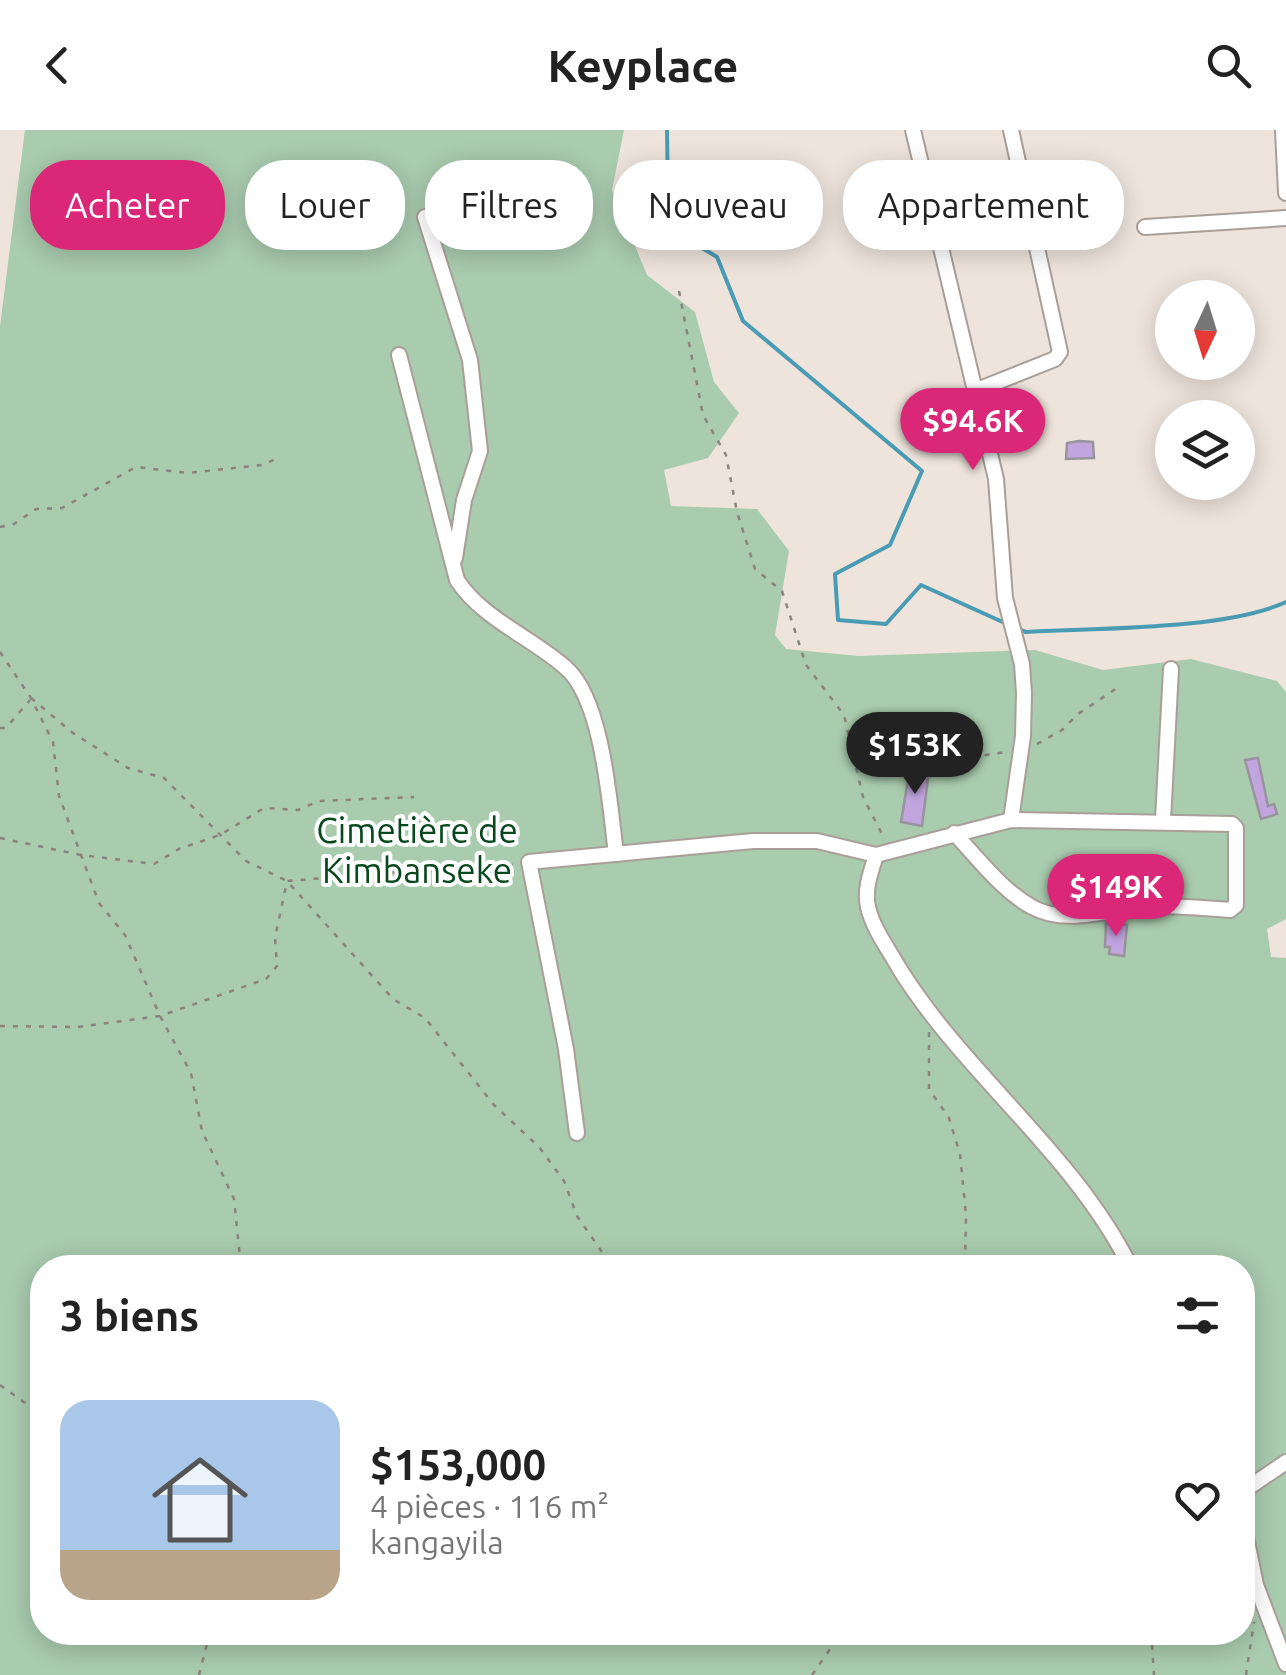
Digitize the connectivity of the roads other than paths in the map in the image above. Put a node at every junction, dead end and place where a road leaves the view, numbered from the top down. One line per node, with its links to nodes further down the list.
1 (913, 130): 4 (street)
2 (1011, 130): 5 (street)
3 (1283, 130): 6 (street)
4 (920, 160)
5 (1016, 160)
6 (1286, 193)
7 (1286, 218): 8 (street)
8 (1145, 226)
9 (435, 250): 14 (street)
10 (942, 250): 13 (street)
11 (1036, 250): 13 (street)
12 (399, 355): 14 (street)
13 (977, 390): 16 (street)
14 (454, 564): 19 (street)
15 (1171, 669): 17 (street)
16 (1011, 820): 17 (street); 18 (street)
17 (1163, 820): 18 (street)
18 (954, 833): 20 (street)
19 (616, 854): 20 (street); 21 (street)
20 (876, 855): 22 (street)
21 (577, 1134)
22 (1123, 1255)
23 (1286, 1462): 24 (street)
24 (1255, 1483)
25 (1255, 1580): 26 (street)
26 (1286, 1664)

